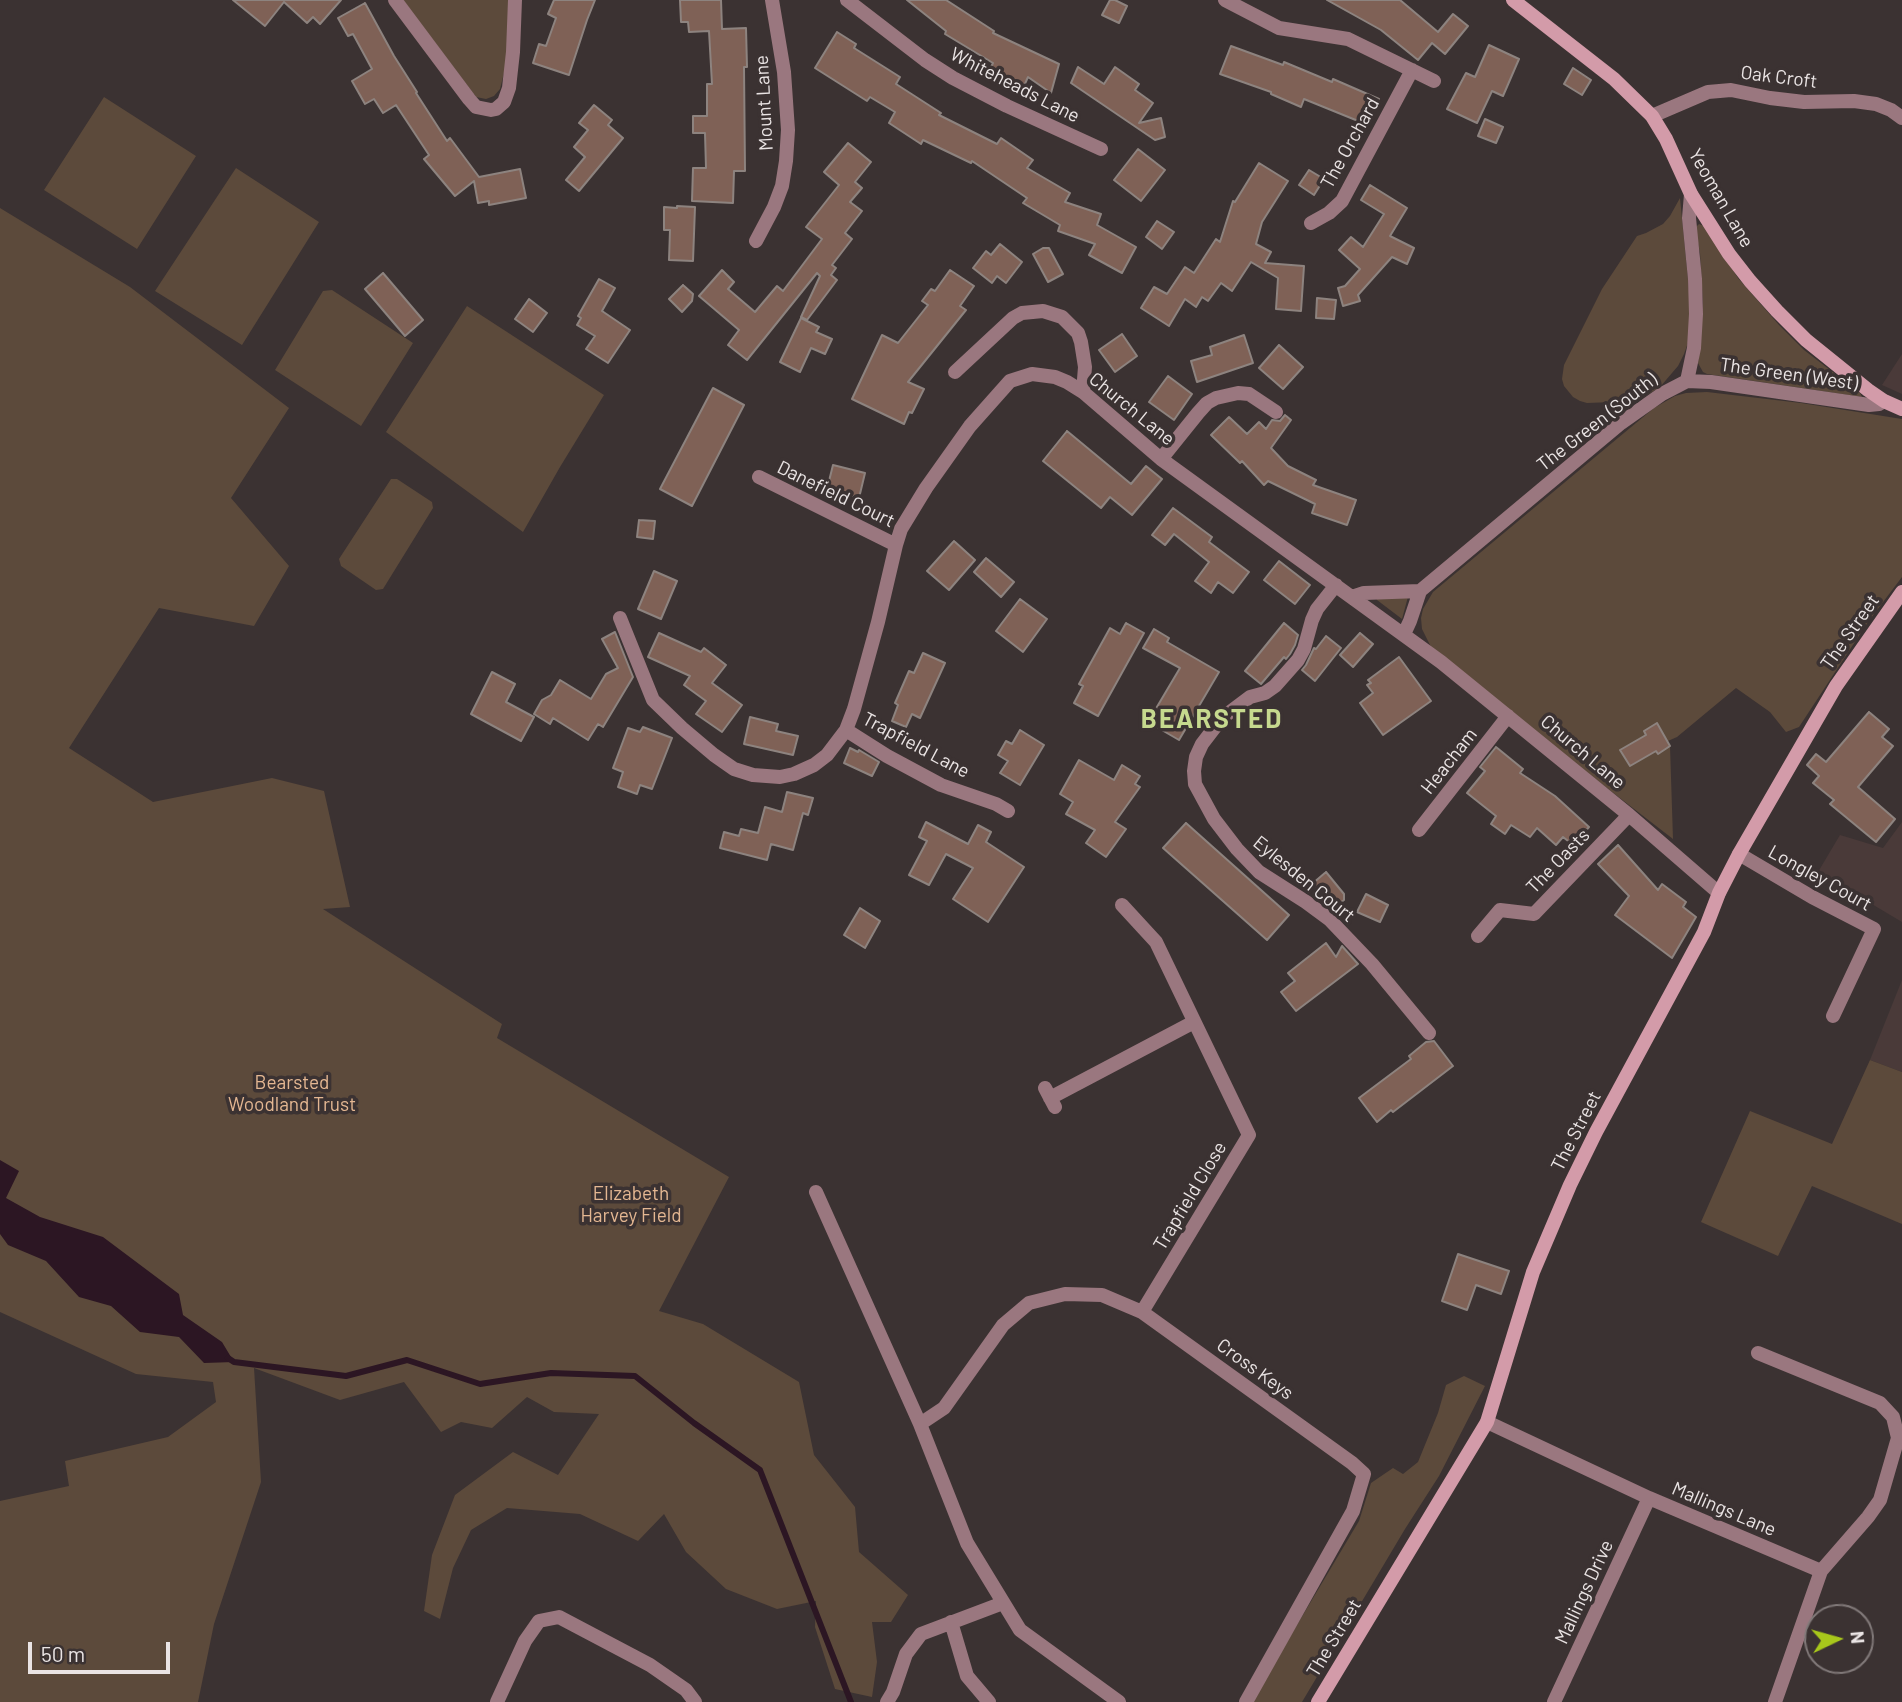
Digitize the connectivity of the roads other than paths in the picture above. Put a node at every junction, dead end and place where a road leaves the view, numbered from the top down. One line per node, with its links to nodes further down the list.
1 (395, 0): 2 (street)
2 (515, 0)
3 (772, 0): 14 (street, Mount Lane)
4 (847, 0): 11 (street, Whiteheads Lane)
5 (1225, 0): 7 (street)
6 (1513, 0): 9 (street, Yeoman Lane)
7 (1412, 70): 8 (street); 13 (street, The Orchard)
8 (1434, 81)
9 (1652, 116): 10 (street, Oak Croft); 12 (street, Yeoman Lane)
10 (1902, 118)
11 (1101, 149)
12 (1692, 194): 16 (street, The Green (South)); 18 (street, Yeoman Lane)
13 (1311, 223)
14 (756, 241)
15 (955, 372): 17 (street)
16 (1686, 381): 18 (street, The Green (West)); 25 (street, The Green (South))
17 (1083, 393): 21 (street, Church Lane); 23 (street, Church Lane)
18 (1884, 401): 19 (street, Yeoman Lane)
19 (1902, 409)
20 (1276, 412): 21 (street)
21 (1161, 458): 24 (street, Church Lane)
22 (759, 477): 23 (street, Danefield Court)
23 (895, 545): 31 (street, Church Lane)
24 (1336, 584): 27 (street, Church Lane); 41 (street, Eylesden Court)
25 (1420, 591): 27 (street); 29 (street, The Green (South))
26 (1902, 592): 35 (street, The Street)
27 (1352, 597): 29 (street, Church Lane)
28 (620, 618): 31 (street, Church Lane)
29 (1404, 634): 30 (street, Church Lane)
30 (1508, 716): 33 (street, Church Lane); 34 (street, Heacham)
31 (846, 730): 32 (street, Trapfield Lane)
32 (1007, 811)
33 (1629, 815): 36 (street, Church Lane); 38 (street, The Oasts)
34 (1419, 830)
35 (1739, 855): 36 (street, The Street); 39 (street, Longley Court)
36 (1719, 892): 46 (street, The Street)
37 (1122, 905): 40 (street, Trapfield Close)
38 (1478, 936)
39 (1833, 1016)
40 (1194, 1023): 42 (street); 44 (street, Trapfield Close)
41 (1429, 1033)
42 (1050, 1098)
43 (816, 1192): 47 (street)
44 (1142, 1312): 47 (street, Cross Keys); 57 (street, Cross Keys)
45 (1758, 1353): 49 (street)
46 (1487, 1422): 48 (street, Mallings Lane); 58 (street, The Street)
47 (920, 1424): 50 (street)
48 (1649, 1498): 49 (street, Mallings Lane); 59 (street, Mallings Drive)
49 (1821, 1571): 60 (street)
50 (1003, 1602): 51 (street); 56 (street)
51 (951, 1622): 54 (street); 55 (street)
52 (498, 1702): 53 (street)
53 (695, 1702)
54 (887, 1702)
55 (989, 1702)
56 (1119, 1702)
57 (1246, 1702)
58 (1318, 1702)
59 (1554, 1702)
60 (1775, 1702)

